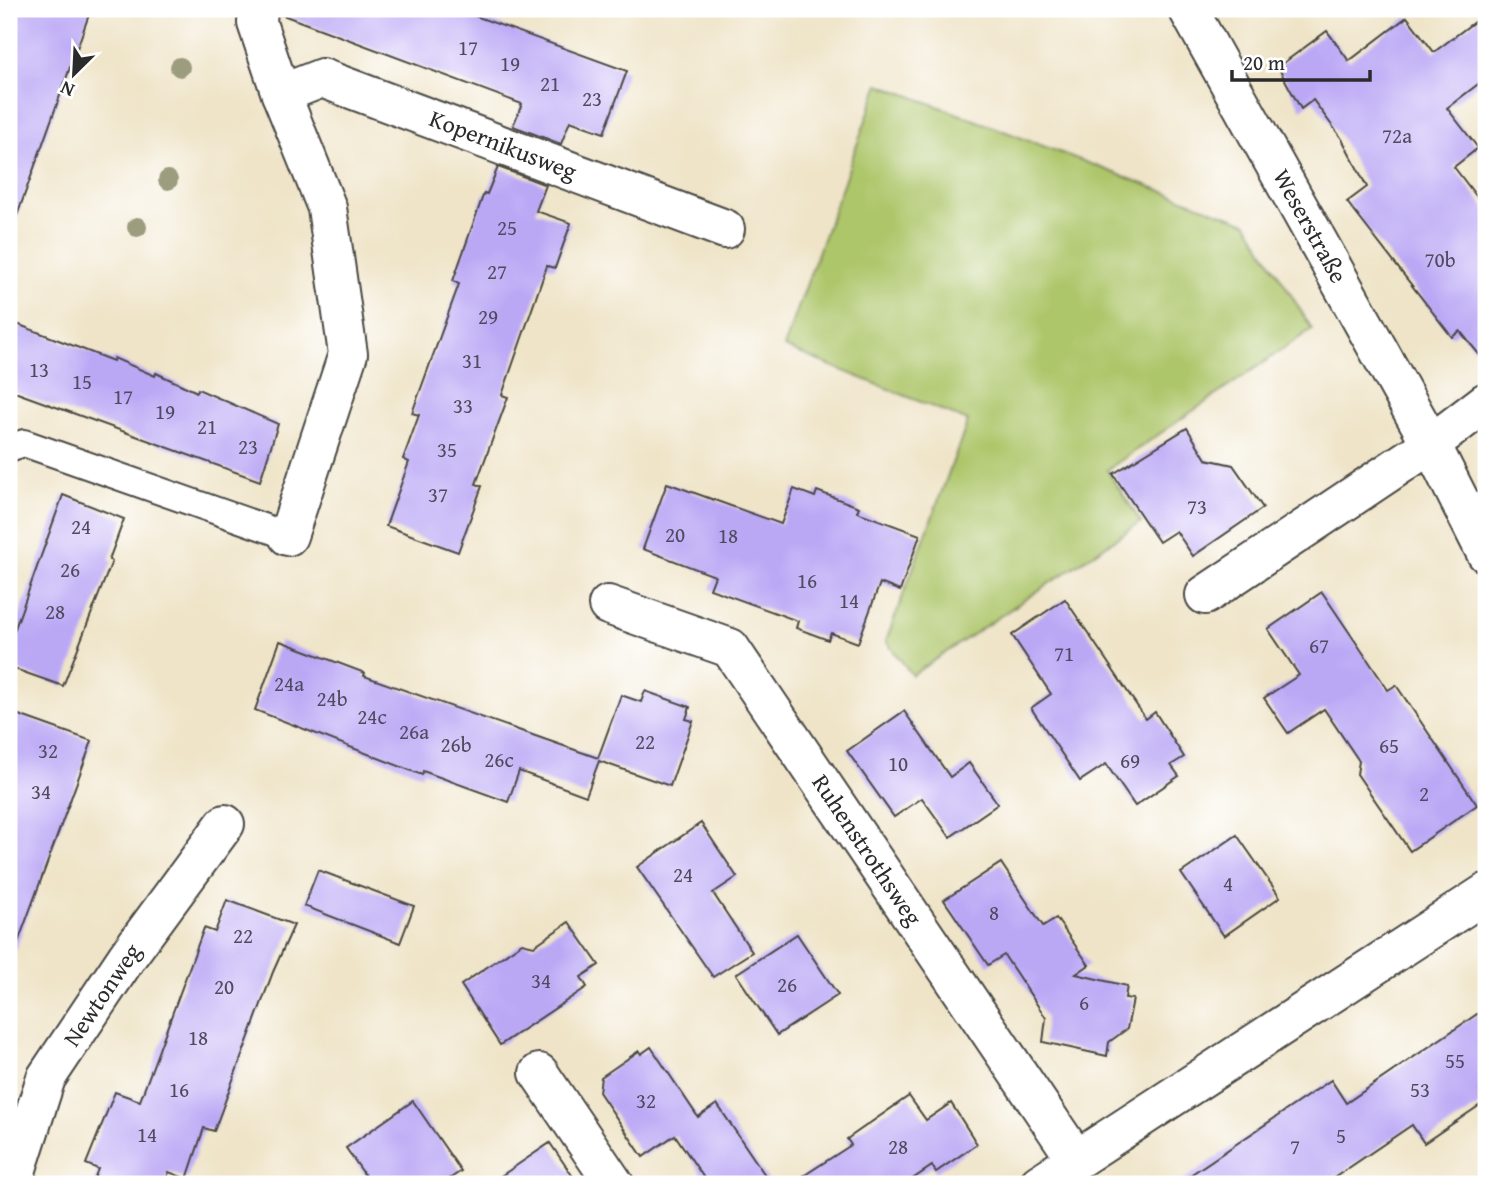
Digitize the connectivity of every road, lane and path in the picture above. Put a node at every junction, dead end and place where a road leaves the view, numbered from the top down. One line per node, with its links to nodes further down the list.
1 (258, 9): 3 (street)
2 (1188, 9): 6 (street, Weserstraße)
3 (281, 94): 4 (street, Kopernikusweg); 8 (street)
4 (725, 229)
5 (1486, 402): 6 (street)
6 (1431, 444): 9 (street, Weserstraße); 10 (street)
7 (9, 448): 8 (lane)
8 (288, 536)
9 (1486, 553)
10 (1205, 595)
11 (608, 605): 15 (street, Ruhenstrothsweg)
12 (225, 824): 16 (street, Newtonweg)
13 (1486, 893): 15 (street)
14 (539, 1073): 17 (street)
15 (1076, 1159): 18 (street)
16 (12, 1184)
17 (614, 1184)
18 (1039, 1184)

